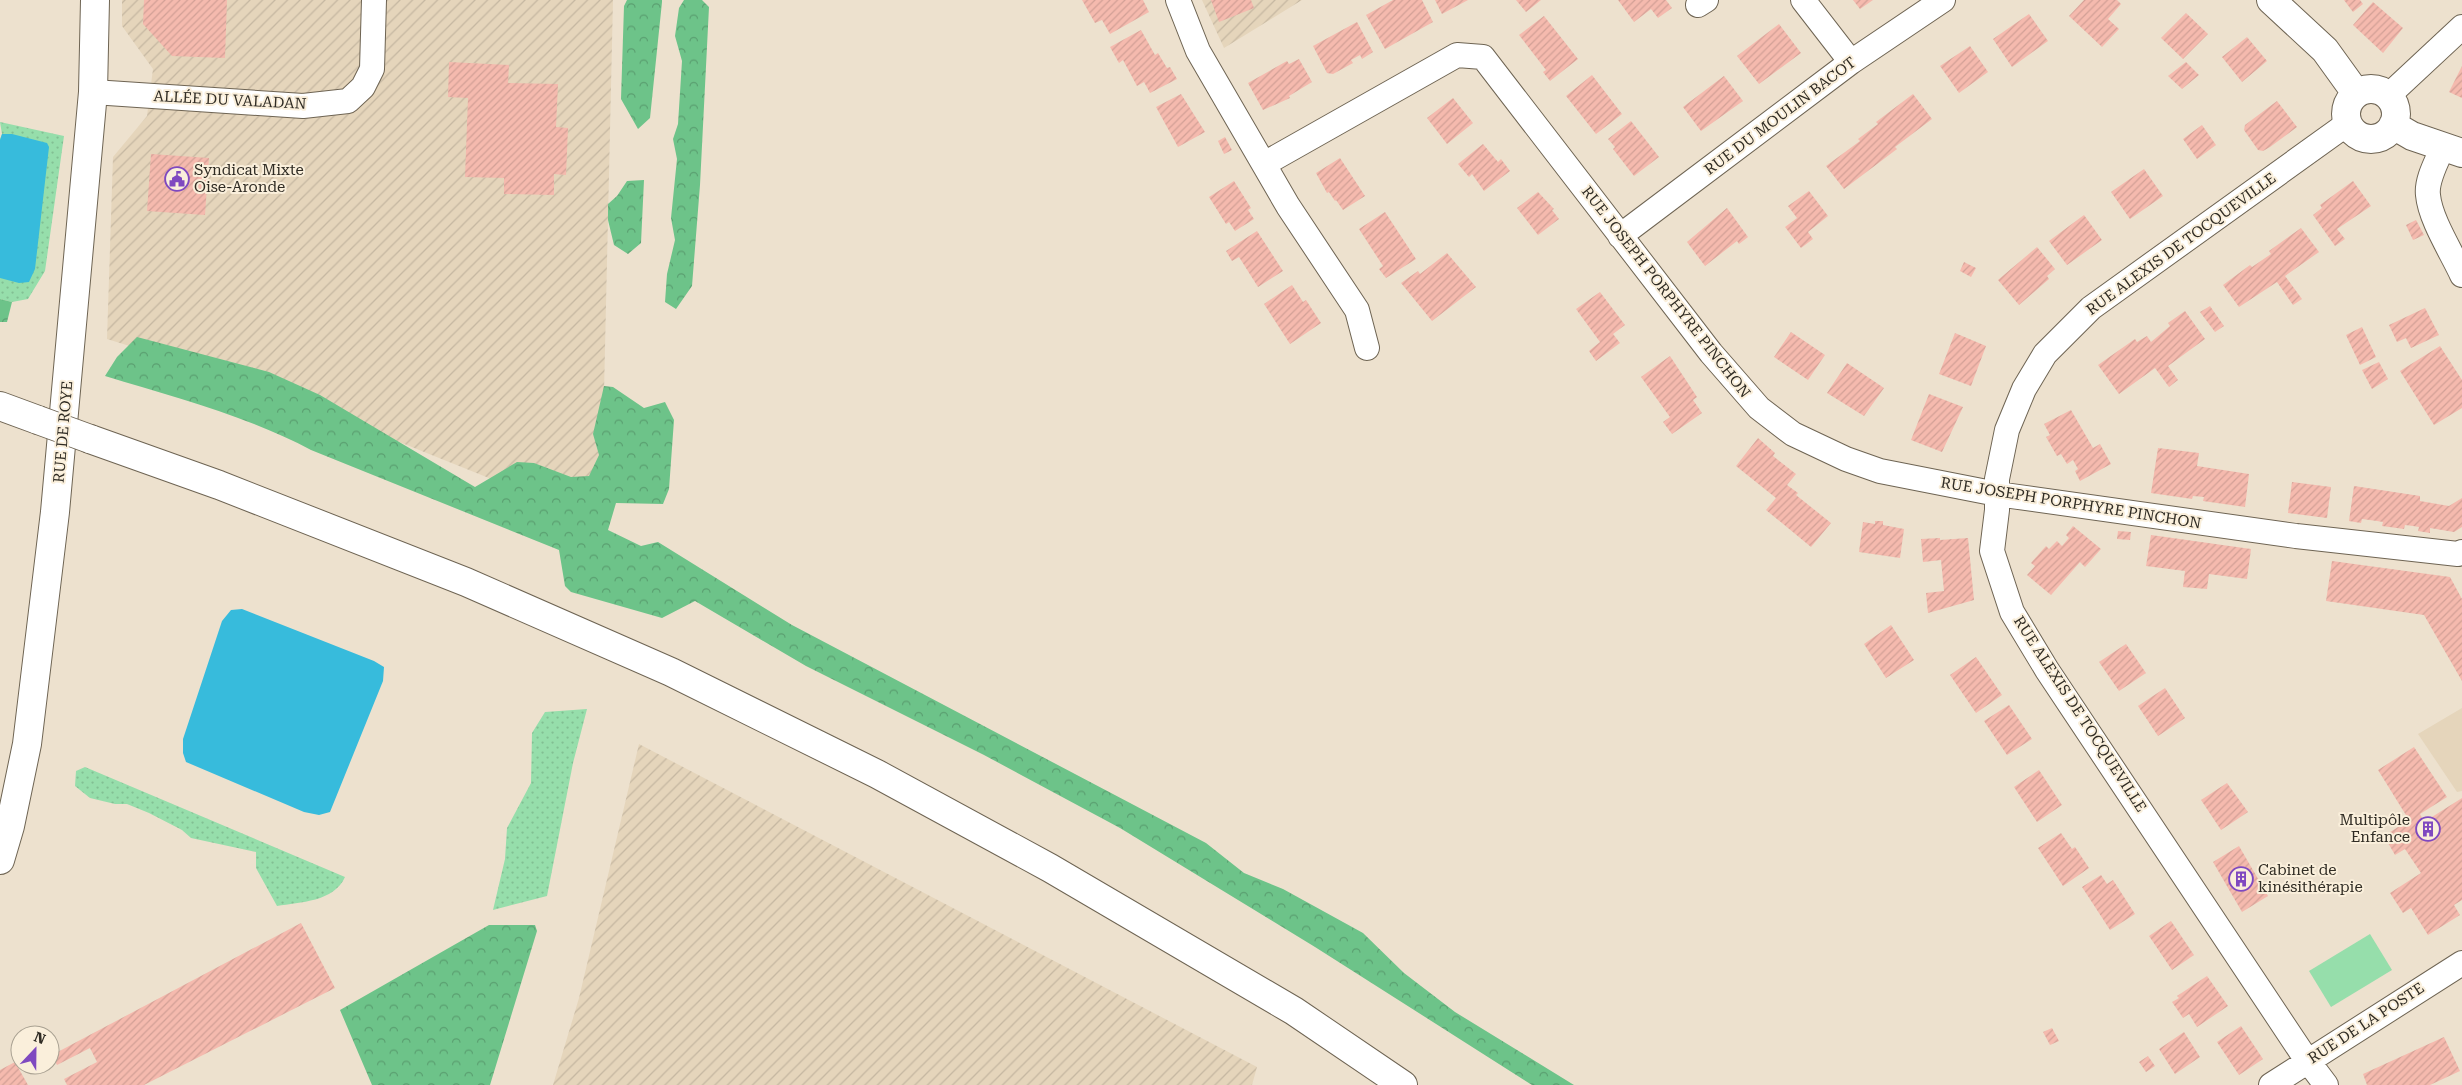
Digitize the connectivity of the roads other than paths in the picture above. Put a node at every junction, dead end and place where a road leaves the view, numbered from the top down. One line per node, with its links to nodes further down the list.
1 (95, 0): 9 (main road, RUE DE ROYE)
2 (374, 0): 9 (street, ALLÉE DU VALADAN)
3 (1178, 0): 15 (street)
4 (1803, 0): 8 (street)
5 (1943, 0): 8 (street, RUE DU MOULIN BACOT)
6 (2271, 0): 10 (main road)
7 (2462, 28): 11 (street)
8 (1851, 62): 16 (street, RUE DU MOULIN BACOT)
9 (93, 92): 22 (main road, RUE DE ROYE)
10 (2356, 93): 11 (main road); 12 (main road)
11 (2388, 96): 13 (main road)
12 (2347, 124): 13 (main road); 20 (street, RUE ALEXIS DE TOCQUEVILLE)
13 (2394, 125): 14 (main road)
14 (2453, 150): 17 (street)
15 (1264, 164): 16 (street, RUE JOSEPH PORPHYRE PINCHON); 18 (street)
16 (1620, 236): 20 (street, RUE JOSEPH PORPHYRE PINCHON)
17 (2462, 275)
18 (1367, 348)
19 (0, 406): 25 (main road, bridge)
20 (1997, 494): 21 (street, RUE JOSEPH PORPHYRE PINCHON); 24 (street, RUE ALEXIS DE TOCQUEVILLE)
21 (2461, 556)
22 (0, 860)
23 (2462, 963): 24 (street, RUE DE LA POSTE)
24 (2307, 1061): 26 (street, RUE DE LA POSTE); 27 (street, RUE ALEXIS DE TOCQUEVILLE)
25 (1403, 1085)
26 (2271, 1085)
27 (2326, 1085)

